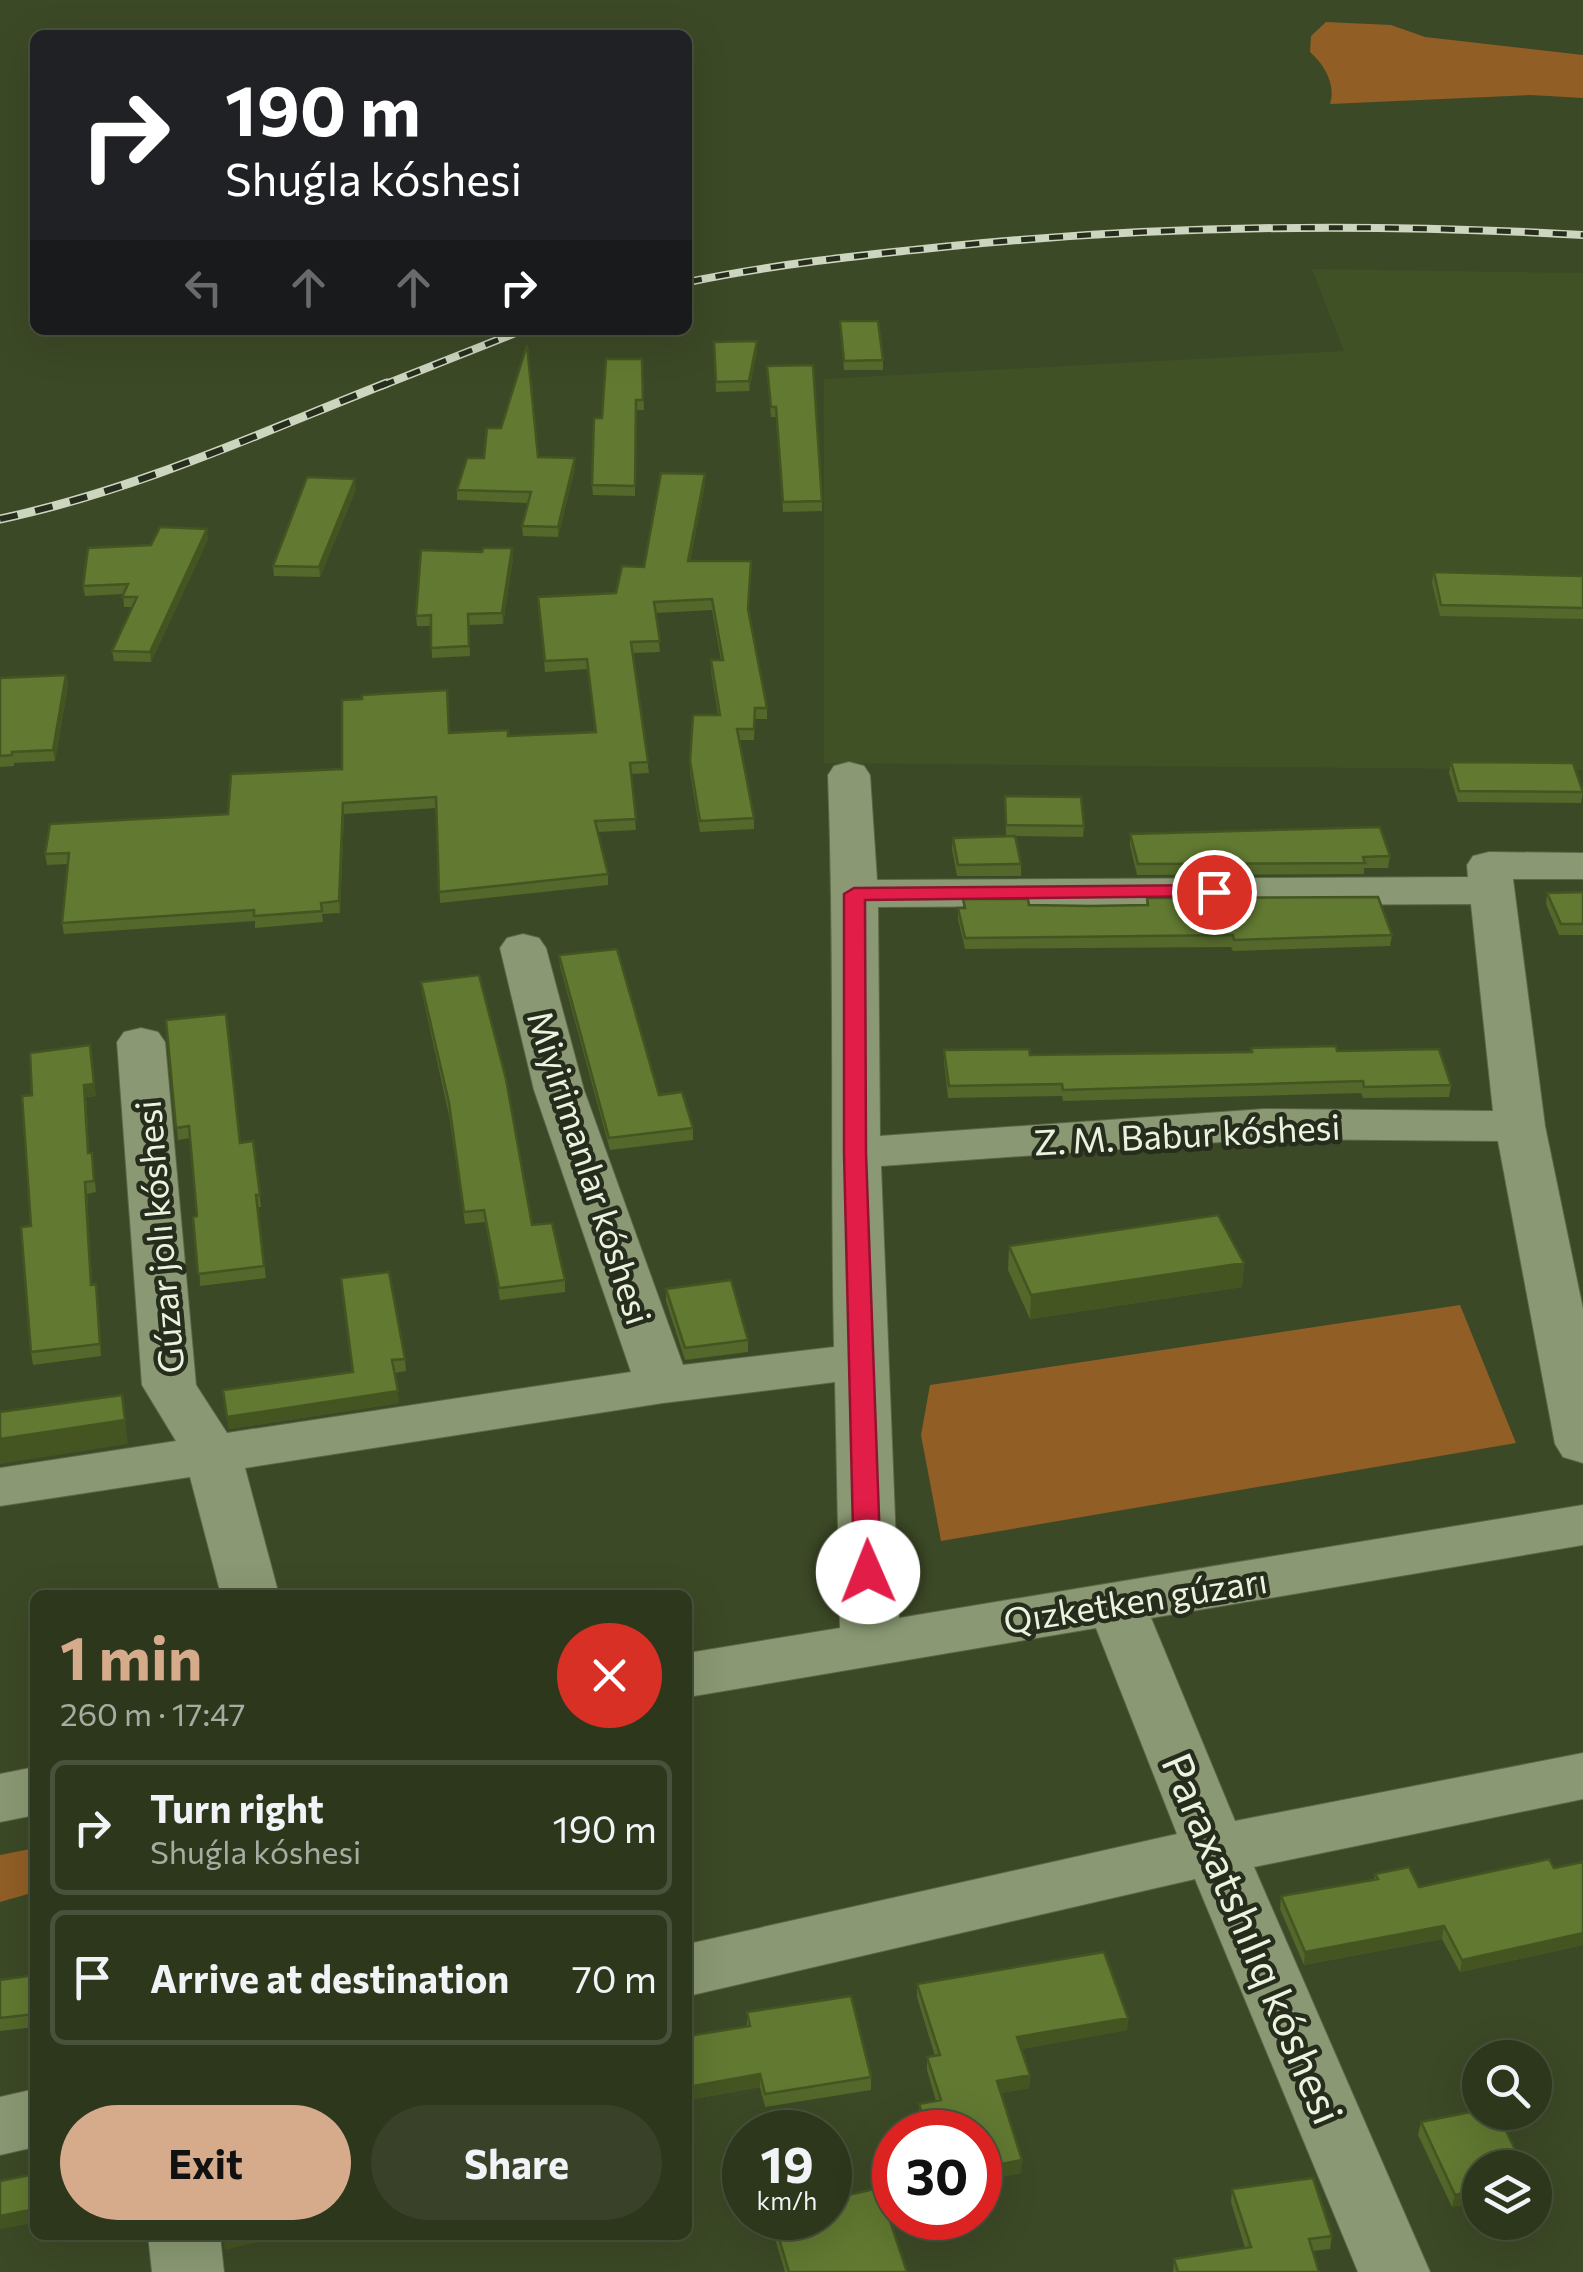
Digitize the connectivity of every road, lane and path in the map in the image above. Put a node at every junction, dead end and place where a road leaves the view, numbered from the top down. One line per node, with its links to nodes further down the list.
1 (849, 775): 4 (street)
2 (1583, 866): 3 (street)
3 (1491, 878): 4 (street); 7 (street)
4 (854, 894): 8 (street)
5 (524, 948): 10 (street, Miyirimanlar kóshesi)
6 (141, 1042): 12 (street, Gúzar jolı kóshesi)
7 (1520, 1126): 8 (street, Z. M. Babur kóshesi); 11 (street)
8 (855, 1153): 9 (street)
9 (862, 1362): 10 (street); 17 (street)
10 (663, 1385): 12 (street)
11 (1583, 1444)
12 (213, 1455): 13 (street); 15 (street, Gúzar jolı kóshesi)
13 (0, 1487)
14 (1583, 1525): 16 (street, Qızketken gúzarı)
15 (249, 1590)
16 (1115, 1602): 17 (street, Qızketken gúzarı); 22 (street, Paraxatshılıq kóshesi)
17 (870, 1643): 18 (street, Qızketken gúzarı)
18 (692, 1674)
19 (1583, 1776): 22 (street)
20 (30, 1793): 21 (street)
21 (0, 1798)
22 (1215, 1850): 23 (street); 28 (street, Paraxatshılıq kóshesi)
23 (692, 1969)
24 (30, 2119): 25 (street)
25 (0, 2126)
26 (185, 2240): 27 (street)
27 (188, 2272)
28 (1394, 2272)

